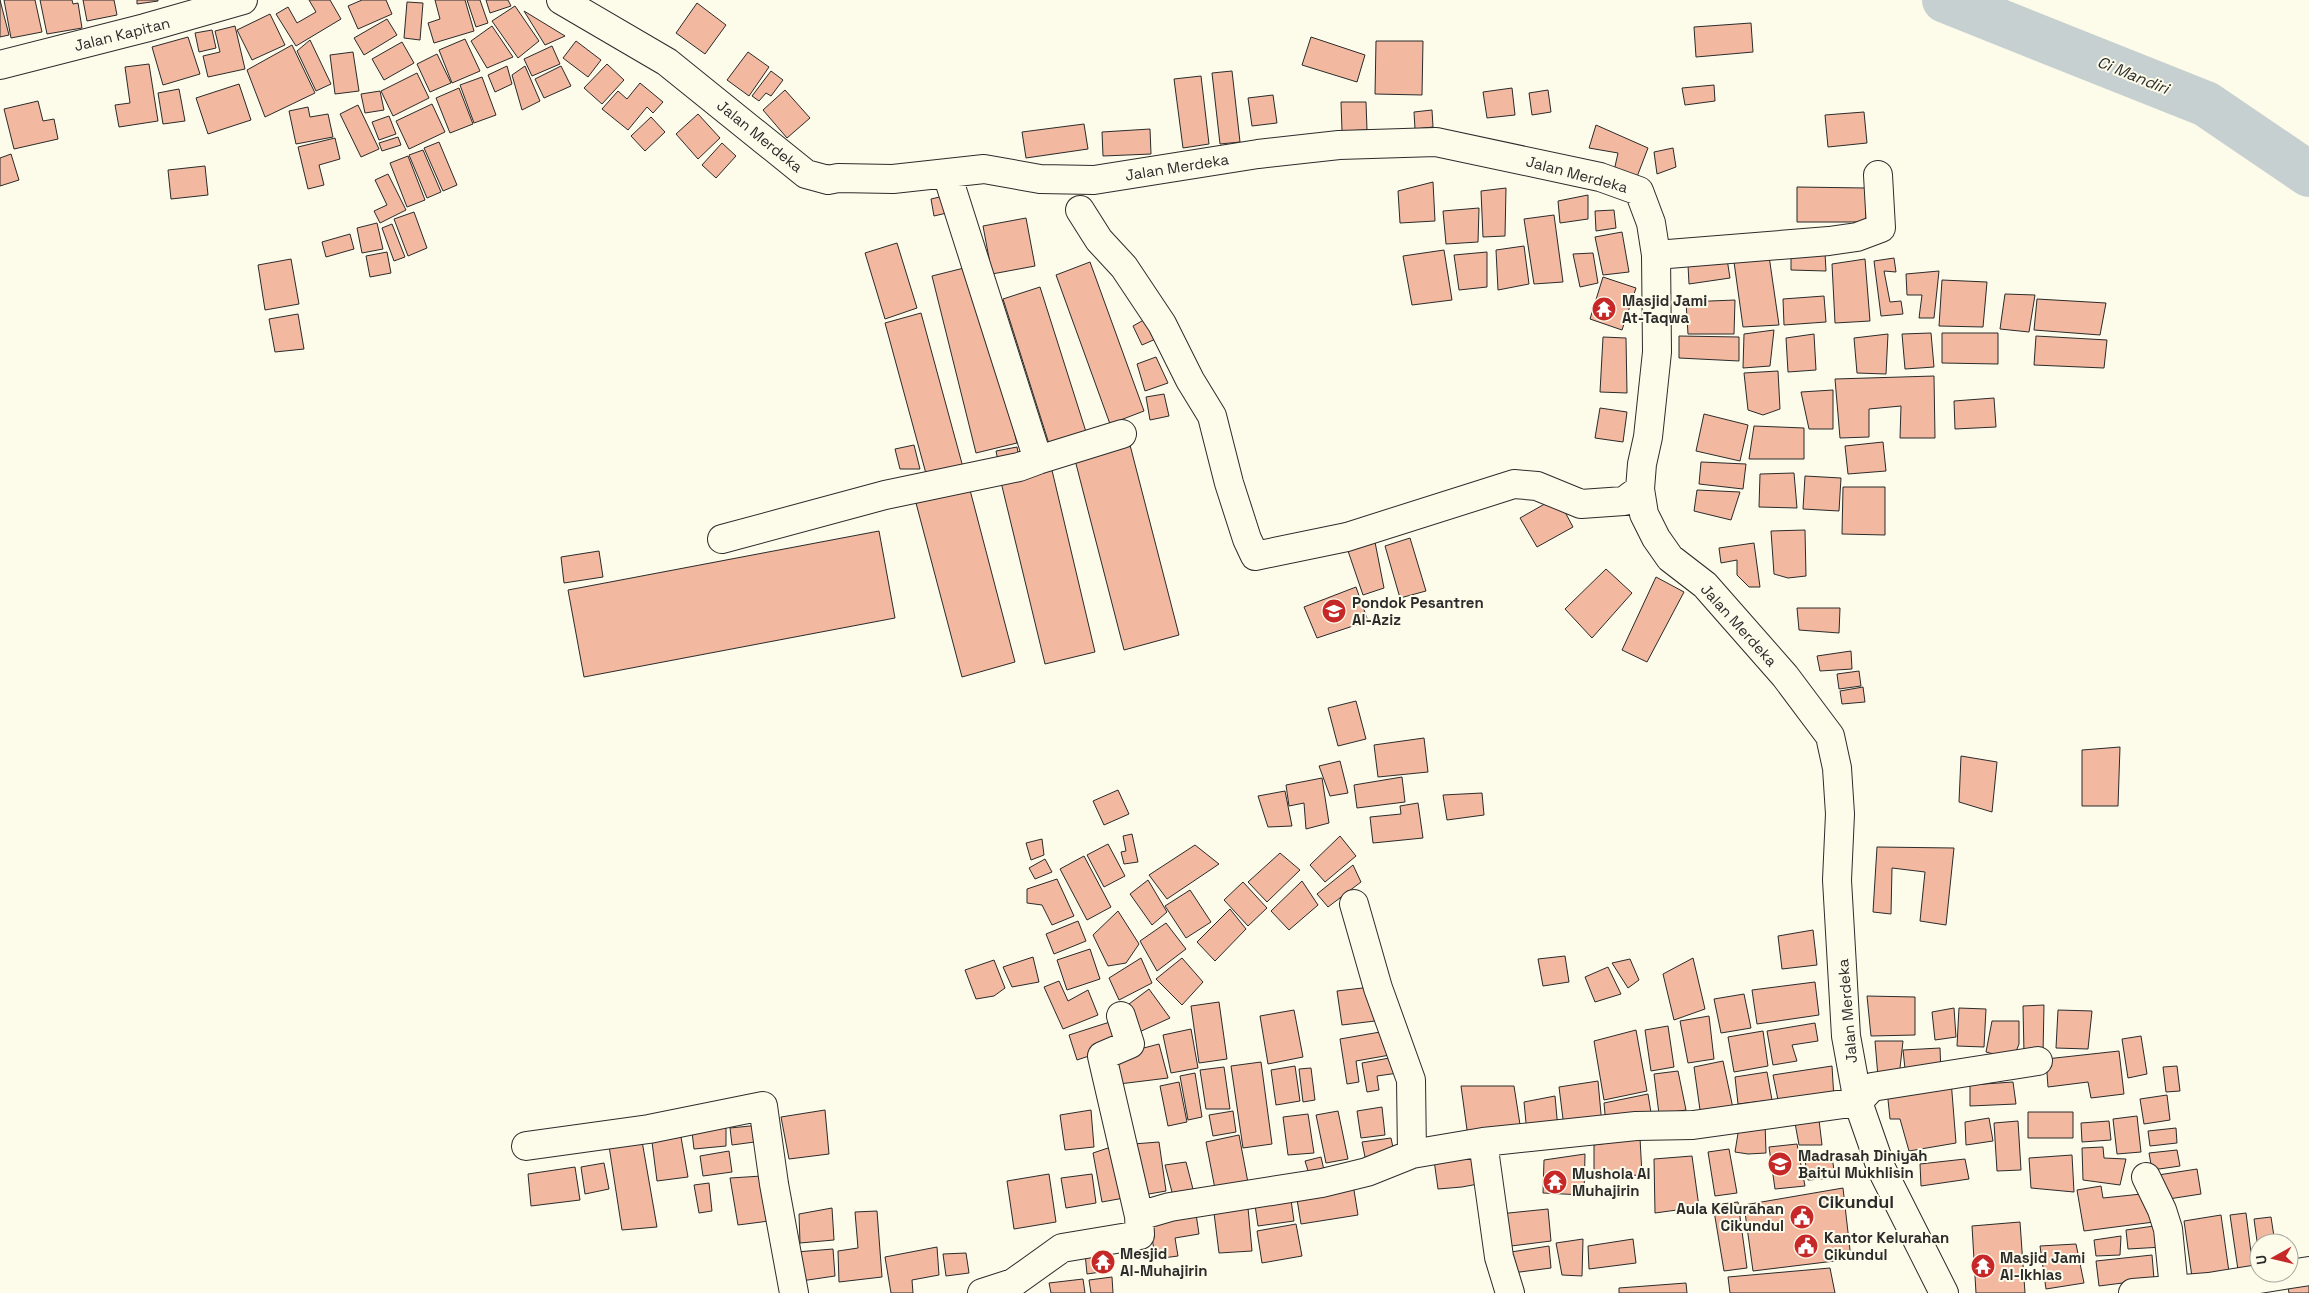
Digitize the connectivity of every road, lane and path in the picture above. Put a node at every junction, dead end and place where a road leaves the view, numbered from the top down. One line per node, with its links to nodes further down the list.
1 (243, 0): 3 (street, Jalan Kapitan)
2 (561, 0): 4 (street, Jalan Merdeka)
3 (0, 65)
4 (947, 174): 7 (street, Jalan Merdeka); 9 (street)
5 (1878, 176): 7 (street)
6 (1080, 210): 10 (street)
7 (1656, 255): 10 (street, Jalan Merdeka)
8 (1122, 434): 9 (street)
9 (1038, 460): 11 (street)
10 (1640, 489): 15 (street, Jalan Merdeka)
11 (722, 539)
12 (1354, 904): 18 (street)
13 (1121, 1016): 20 (street)
14 (2038, 1061): 15 (street)
15 (1858, 1102): 16 (street); 26 (street, Jalan Merdeka)
16 (1483, 1142): 18 (street); 25 (street)
17 (526, 1146): 23 (street)
18 (1412, 1154): 20 (street)
19 (2146, 1177): 22 (street)
20 (1139, 1216): 24 (street)
21 (2309, 1271): 22 (street)
22 (2174, 1289): 27 (street)
23 (794, 1293)
24 (982, 1293)
25 (1510, 1293)
26 (1944, 1293)
27 (2133, 1293)

